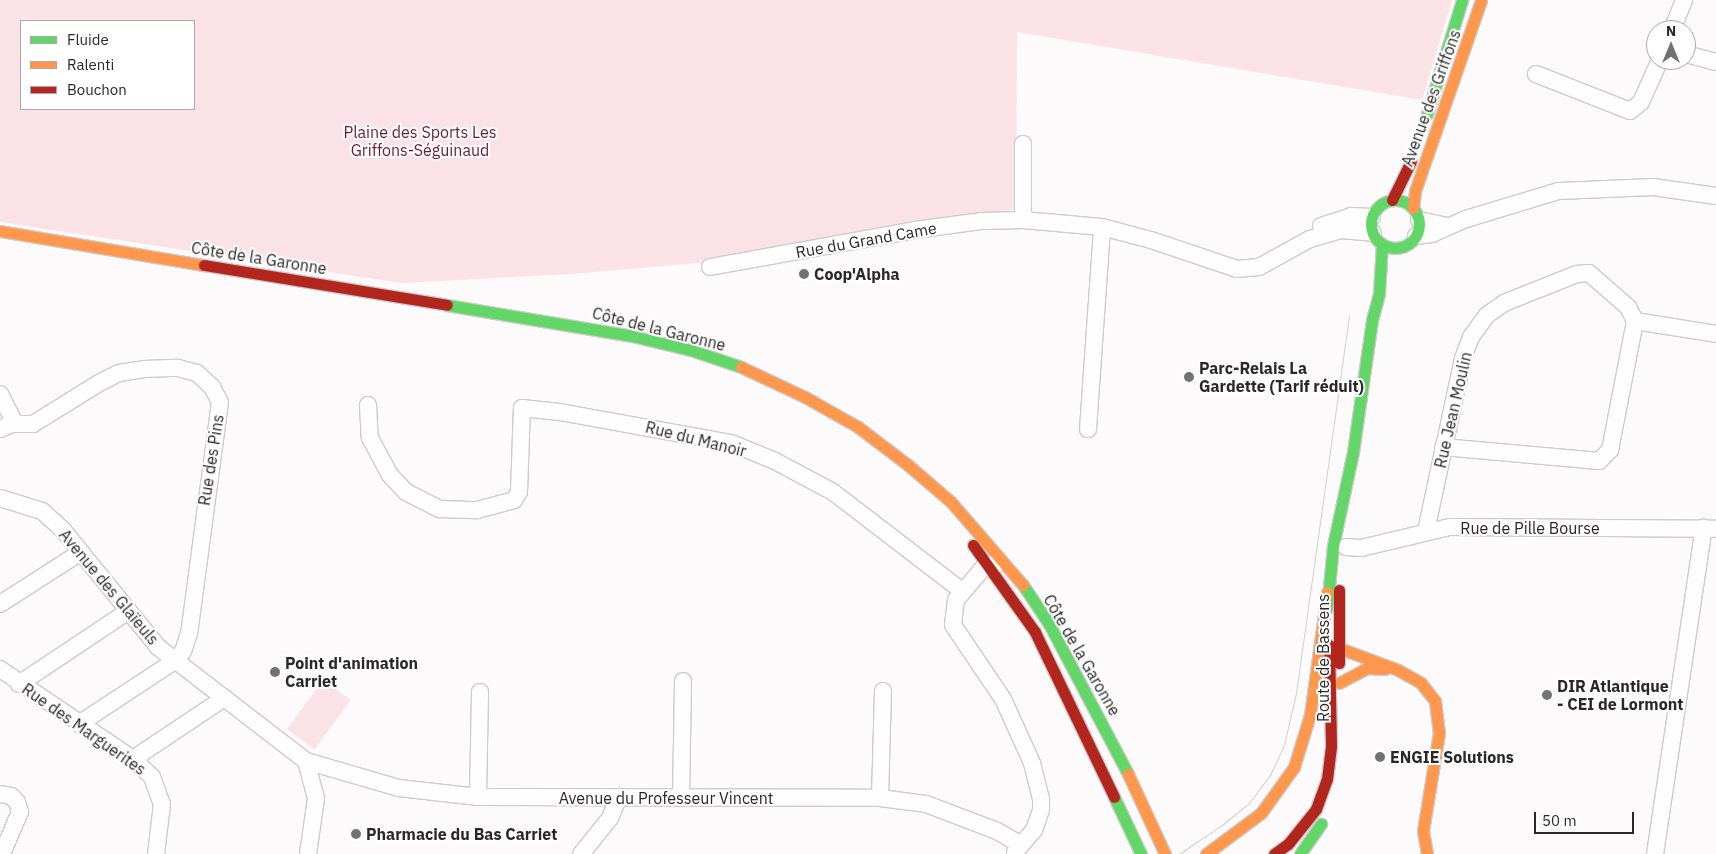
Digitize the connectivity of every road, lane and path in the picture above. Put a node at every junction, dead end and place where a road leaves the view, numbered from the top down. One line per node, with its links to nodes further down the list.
1 (1462, 0): 9 (main road, Avenue des Griffons)
2 (1481, 0): 14 (main road, Avenue des Griffons)
3 (1684, 0): 4 (street)
4 (1676, 20)
5 (1696, 57): 6 (street)
6 (1716, 62)
7 (1656, 70): 8 (street)
8 (1536, 74)
9 (1424, 125)
10 (1022, 144): 15 (street)
11 (1414, 153): 13 (main road, Avenue des Griffons)
12 (1716, 196): 16 (street)
13 (1392, 200): 14 (main road); 18 (main road)
14 (1416, 214): 16 (street); 20 (main road, Avenue des Griffons)
15 (1022, 220): 17 (street, Rue du Grand Came); 21 (street, Rue du Grand Came)
16 (1448, 226): 20 (street)
17 (1102, 228): 18 (street, Rue du Grand Came); 32 (street)
18 (1376, 231): 20 (main road); 22 (main road)
19 (0, 232): 44 (main road, Côte de la Garonne)
20 (1409, 242): 22 (main road)
21 (710, 267)
22 (1379, 293): 34 (main road)
23 (1635, 320): 25 (street); 33 (street); 33 (street, Rue Jean Moulin)
24 (493, 326): 26 (main road, Côte de la Garonne)
25 (1716, 334)
26 (600, 344)
27 (746, 383): 30 (main road)
28 (0, 394): 31 (street)
29 (368, 405): 46 (street, Rue du Manoir)
30 (817, 418)
31 (6, 426): 51 (street, Rue des Pins)
32 (1088, 429)
33 (1443, 447): 40 (street, Rue Jean Moulin)
34 (1353, 452): 41 (main road, Route de Bassens); 47 (main road)
35 (894, 470): 36 (main road)
36 (908, 481)
37 (2, 501): 42 (street, Avenue des Glaïeuls)
38 (954, 525): 43 (main road, Côte de la Garonne)
39 (1710, 529): 40 (street, Rue de Pille Bourse); 79 (street)
40 (1426, 531): 41 (street, Rue de Pille Bourse)
41 (1346, 547): 50 (main road, Route de Bassens)
42 (81, 552): 48 (street); 49 (street, Avenue des Glaïeuls)
43 (988, 564): 44 (street); 45 (main road, Côte de la Garonne); 46 (street)
44 (1012, 569): 74 (main road, Côte de la Garonne)
45 (1004, 587): 46 (street); 73 (main road, Côte de la Garonne)
46 (967, 588): 68 (street)
47 (1327, 592): 75 (main road); 76 (main road)
48 (0, 604)
49 (128, 612): 51 (street, Avenue des Glaïeuls); 56 (street)
50 (1339, 648): 53 (main road); 55 (main road, Route de Bassens)
51 (176, 660): 59 (street, Avenue des Glaïeuls); 60 (street)
52 (0, 669): 56 (street, Rue des Marguerites)
53 (1398, 670): 55 (main road); 78 (main road)
54 (683, 680): 66 (street)
55 (1339, 683): 77 (main road, Route de Bassens)
56 (19, 684): 60 (street, Rue des Marguerites)
57 (883, 691): 67 (street)
58 (480, 692): 64 (street)
59 (224, 698): 61 (street); 62 (street, Avenue des Glaïeuls)
60 (79, 724): 61 (street, Rue des Marguerites)
61 (132, 759): 71 (street, Rue des Marguerites)
62 (306, 761): 64 (street, Avenue du Professeur Vincent); 69 (street)
63 (0, 794): 70 (street)
64 (478, 797): 65 (street, Avenue du Professeur Vincent)
65 (618, 797): 66 (street, Avenue du Professeur Vincent); 72 (street)
66 (681, 798): 67 (street, Avenue du Professeur Vincent)
67 (880, 798): 68 (street, Avenue du Professeur Vincent)
68 (1017, 850)
69 (312, 853)
70 (2, 854)
71 (156, 854)
72 (581, 854)
73 (1141, 854)
74 (1165, 854)
75 (1206, 854)
76 (1274, 854)
77 (1300, 854)
78 (1427, 854)
79 (1655, 854)

